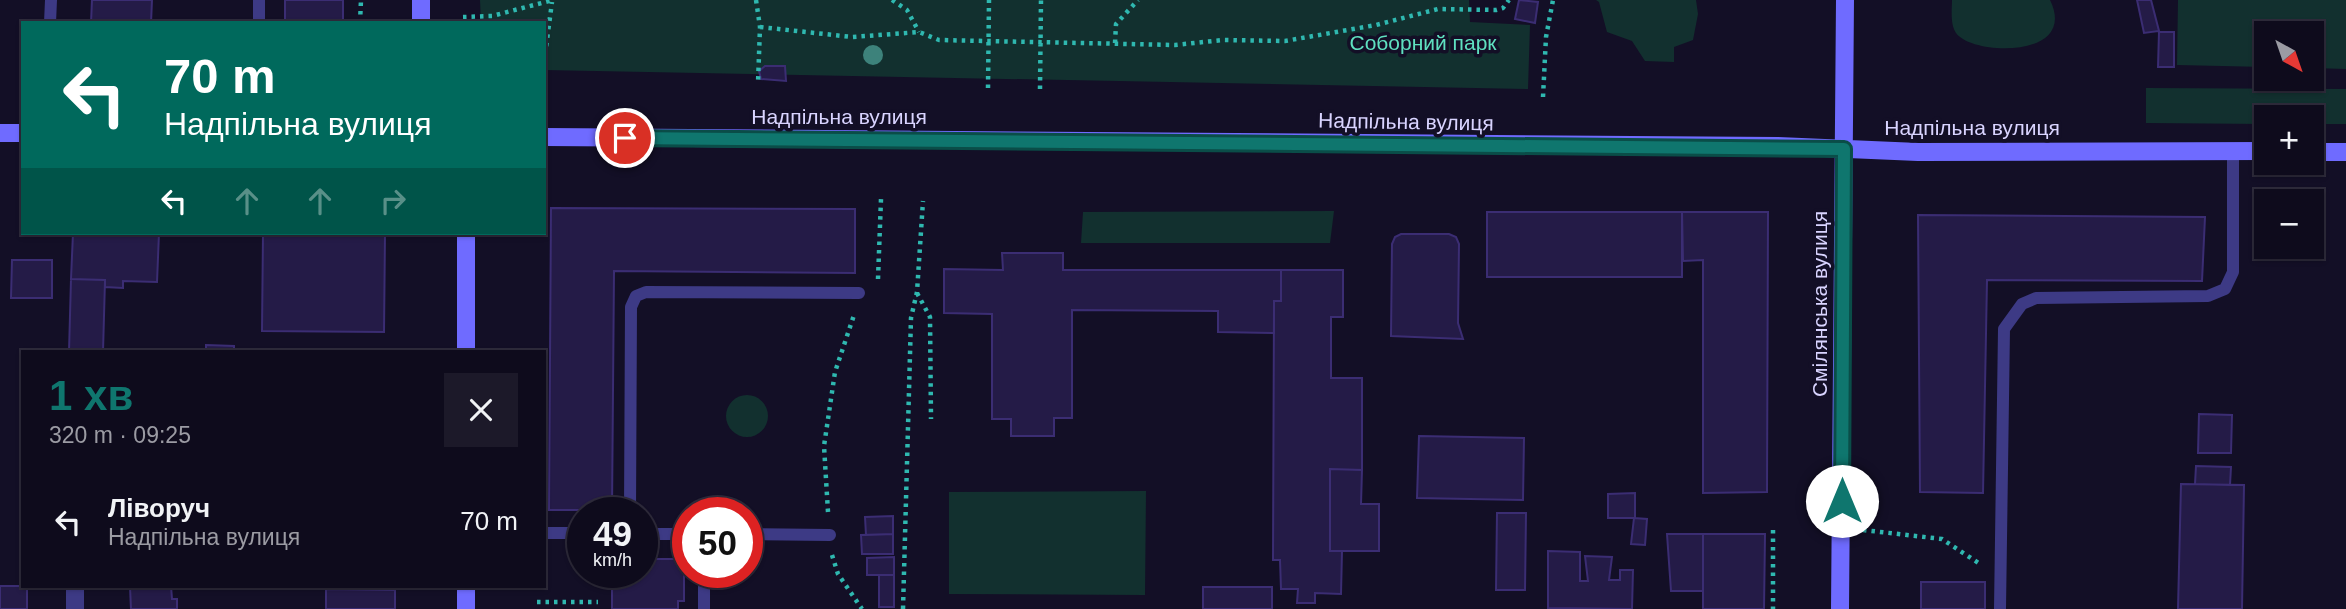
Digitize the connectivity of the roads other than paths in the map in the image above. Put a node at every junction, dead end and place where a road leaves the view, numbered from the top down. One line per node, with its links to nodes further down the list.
1 (51, 0): 5 (lane)
2 (259, 0): 6 (lane)
3 (421, 0): 7 (main road)
4 (1845, 0): 11 (main road, Смілянська вулиця)
5 (50, 21)
6 (259, 21)
7 (421, 21)
8 (0, 133): 9 (main road)
9 (21, 133)
10 (546, 137): 11 (main road, Надпільна вулиця)
11 (1844, 149): 12 (main road, Надпільна вулиця); 30 (main road, Смілянська вулиця)
12 (2233, 151): 13 (main road, Надпільна вулиця); 31 (lane)
13 (2254, 151)
14 (2324, 152): 15 (main road)
15 (2346, 152)
16 (466, 235): 18 (main road)
17 (859, 293): 19 (lane)
18 (466, 350)
19 (630, 497)
20 (546, 533): 21 (lane)
21 (567, 533)
22 (763, 534): 23 (lane)
23 (830, 535)
24 (75, 588): 27 (street)
25 (466, 588): 28 (main road)
26 (704, 588): 29 (lane)
27 (75, 609)
28 (466, 609)
29 (704, 609)
30 (1840, 609)
31 (2000, 609)

